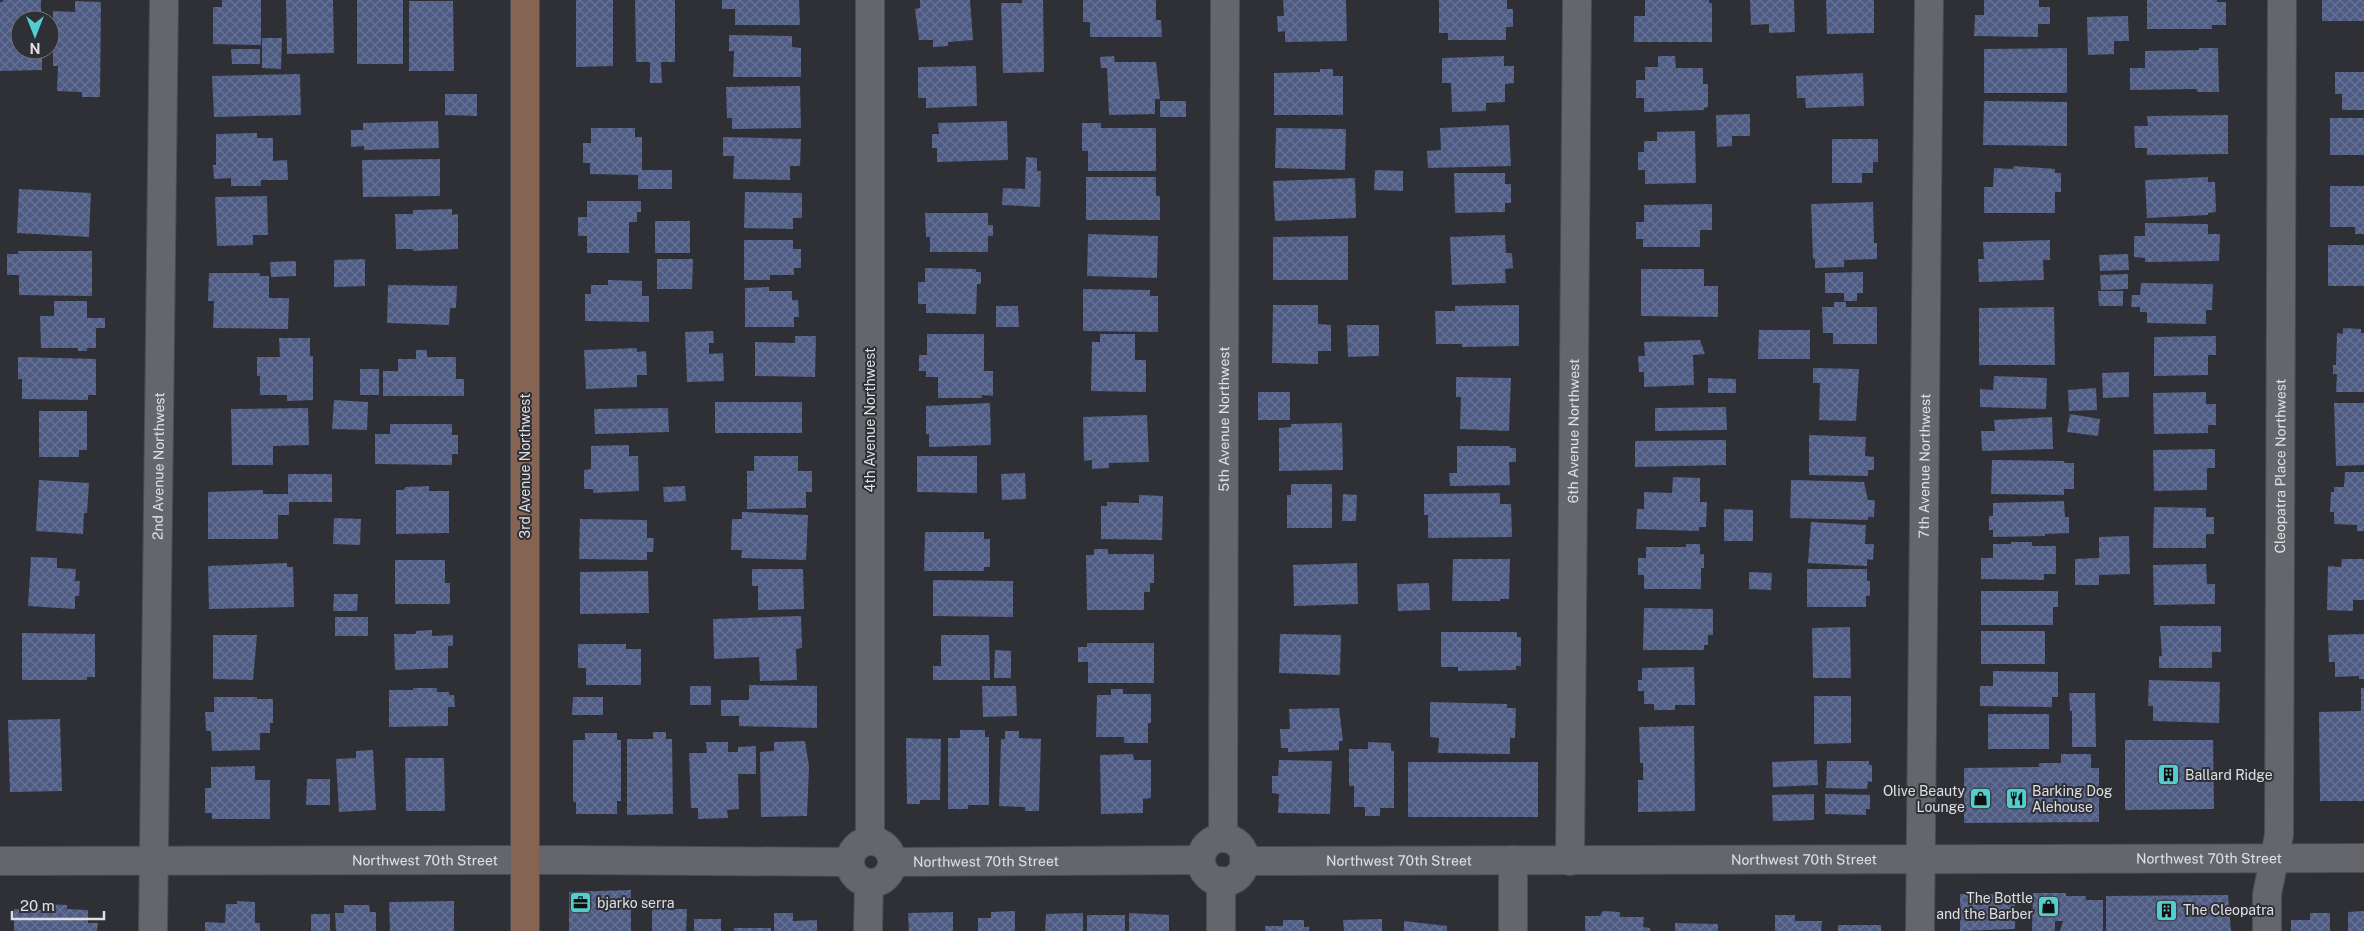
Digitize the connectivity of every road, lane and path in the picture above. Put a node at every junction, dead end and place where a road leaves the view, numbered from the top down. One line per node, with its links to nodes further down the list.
1 (164, 0): 19 (street, 2nd Avenue Northwest)
2 (525, 0): 12 (street, 3rd Avenue Northwest)
3 (870, 0): 9 (street, 4th Avenue Northwest)
4 (1226, 0): 8 (street, 5th Avenue Northwest)
5 (1577, 0): 18 (street, 6th Avenue Northwest)
6 (1929, 0): 16 (street, 7th Avenue Northwest)
7 (2282, 0): 11 (street, Cleopatra Place Northwest)
8 (1223, 838): 13 (street); 14 (street)
9 (870, 840): 20 (street); 21 (street)
10 (2364, 858): 11 (street, Northwest 70th Street)
11 (2274, 859): 16 (street, Northwest 70th Street); 30 (street, Cleopatra Place Northwest)
12 (525, 860): 19 (street, Northwest 70th Street); 20 (street, Northwest 70th Street); 25 (street, 3rd Avenue Northwest)
13 (1200, 860): 21 (street, Northwest 70th Street); 22 (street)
14 (1244, 860): 15 (street, Northwest 70th Street); 22 (street)
15 (1513, 860): 18 (street, Northwest 70th Street); 28 (street)
16 (1919, 860): 18 (street, Northwest 70th Street); 29 (street, 7th Avenue Northwest)
17 (0, 861): 19 (street, Northwest 70th Street)
18 (1570, 861)
19 (154, 862): 24 (street, 2nd Avenue Northwest)
20 (849, 862): 23 (street)
21 (892, 862): 23 (street)
22 (1221, 881): 27 (street)
23 (869, 883): 26 (street)
24 (153, 931)
25 (525, 931)
26 (868, 931)
27 (1221, 931)
28 (1513, 931)
29 (1920, 931)
30 (2267, 931)

